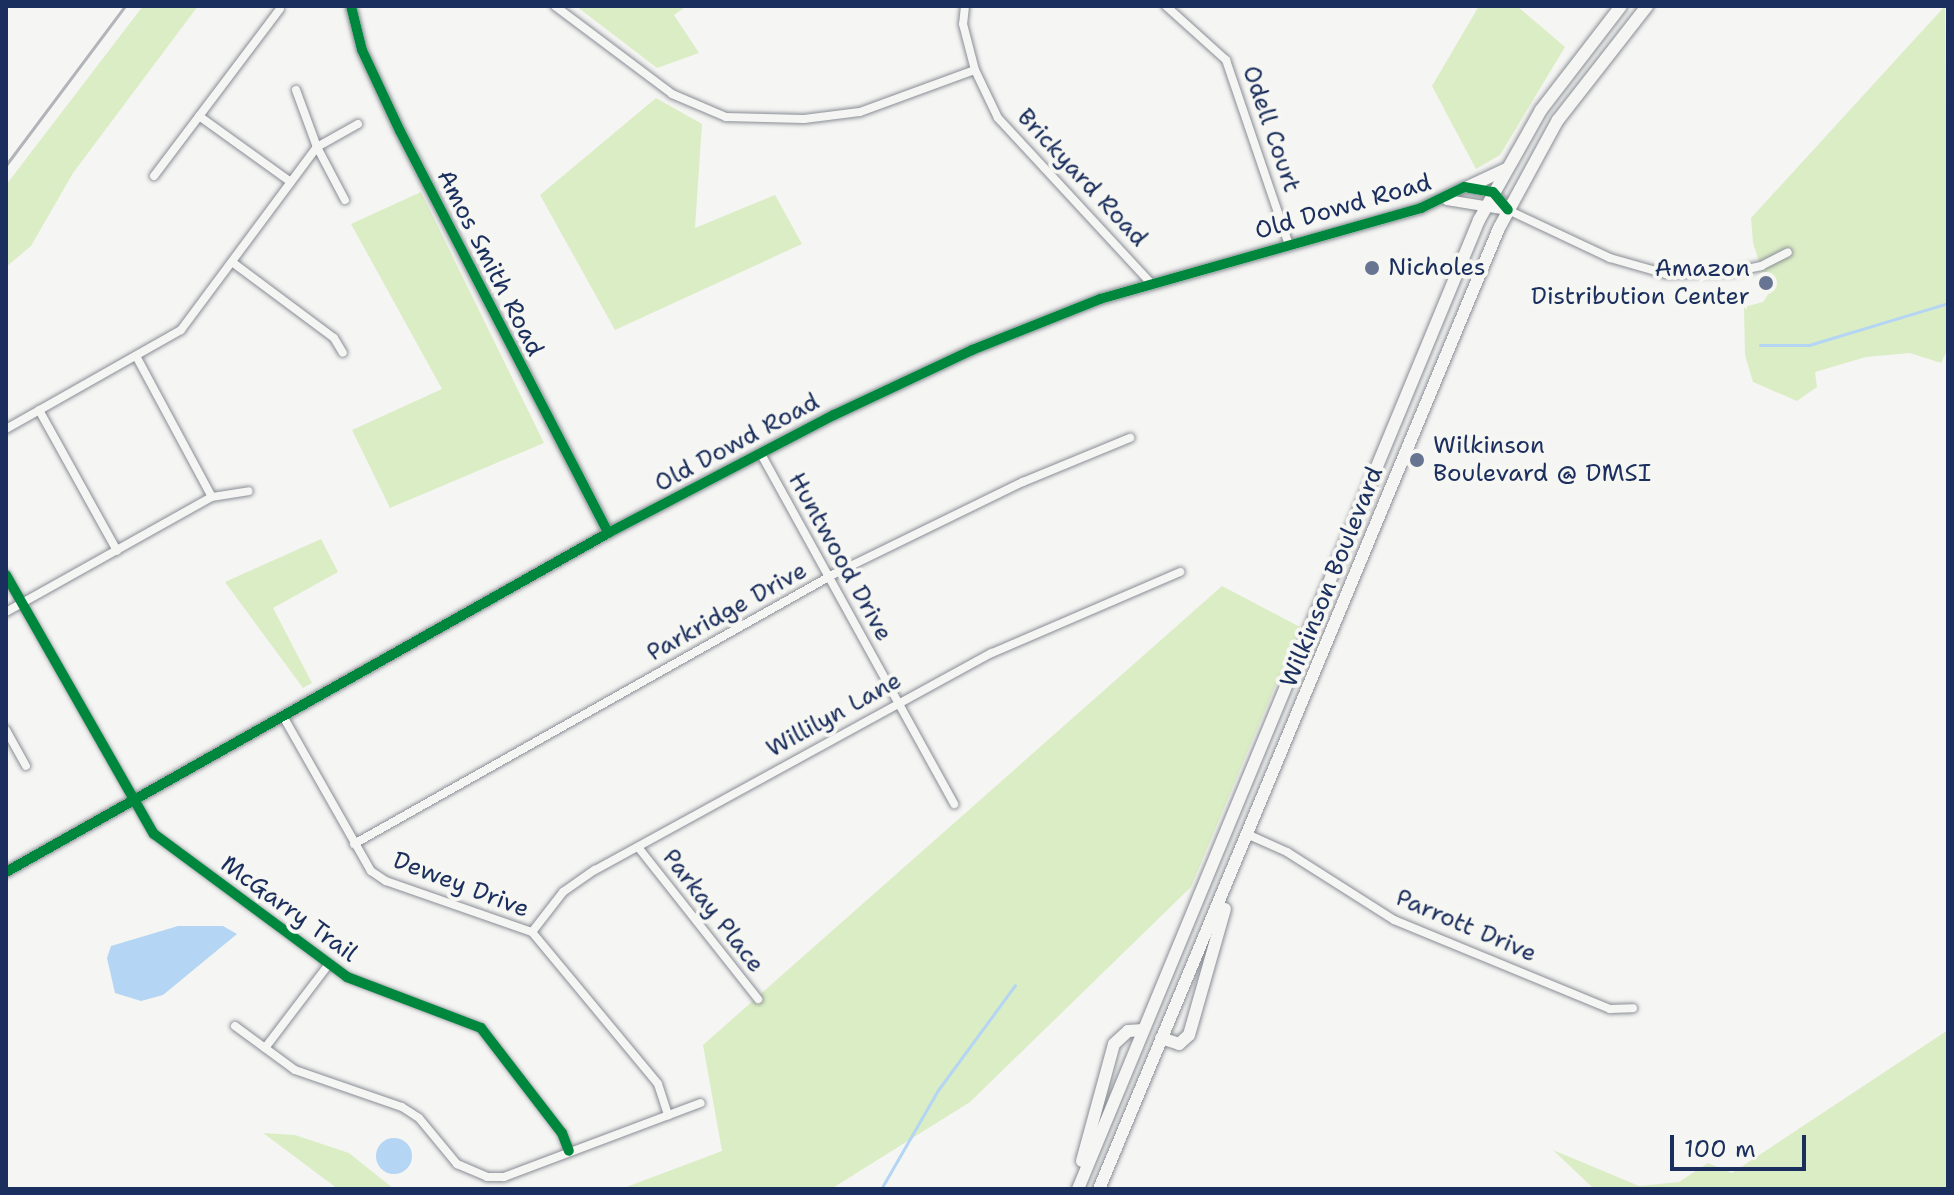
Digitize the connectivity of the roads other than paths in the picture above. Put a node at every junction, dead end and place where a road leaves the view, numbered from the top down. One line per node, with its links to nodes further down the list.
1 (351, 6): 34 (street, Amos Smith Road)
2 (555, 6): 8 (street)
3 (965, 6): 8 (street, Brickyard Road)
4 (1166, 6): 22 (street, Odell Court)
5 (1621, 6): 13 (main road, Wilkinson Boulevard)
6 (1647, 6): 21 (main road, Wilkinson Boulevard)
7 (280, 9): 10 (street)
8 (975, 70): 25 (street, Brickyard Road)
9 (296, 90): 12 (street)
10 (199, 116): 14 (street); 15 (street)
11 (358, 124): 12 (street)
12 (317, 147): 15 (street); 18 (street)
13 (1506, 169): 16 (main road); 17 (main road, Wilkinson Boulevard)
14 (154, 176)
15 (291, 182): 24 (street)
16 (1468, 187): 17 (street, Old Dowd Road); 19 (street, Old Dowd Road)
17 (1493, 192): 20 (main road, Wilkinson Boulevard); 21 (street, Old Dowd Road)
18 (345, 200)
19 (1445, 200): 20 (street, Old Dowd Road); 22 (street, Old Dowd Road)
20 (1486, 207): 21 (street, Old Dowd Road); 57 (main road, Wilkinson Boulevard)
21 (1508, 210): 23 (street, Old Dowd Road); 47 (main road, Wilkinson Boulevard)
22 (1288, 242): 25 (street, Old Dowd Road)
23 (1788, 252)
24 (232, 262): 26 (street); 27 (street)
25 (1151, 283): 31 (street, Old Dowd Road)
26 (343, 353)
27 (136, 356): 28 (street); 33 (street)
28 (39, 410): 29 (street); 35 (street)
29 (6, 429)
30 (1130, 438): 38 (street, Parkridge Drive)
31 (761, 454): 34 (street, Old Dowd Road); 38 (street, Huntwood Drive)
32 (249, 491): 33 (street)
33 (212, 497): 35 (street)
34 (608, 533): 42 (street, Old Dowd Road)
35 (117, 551): 39 (street)
36 (1180, 572): 41 (street, Willilyn Lane)
37 (6, 575): 39 (street, McGarry Trail)
38 (828, 578): 41 (street, Huntwood Drive); 48 (street, Parkridge Drive)
39 (21, 604): 40 (street); 45 (street, McGarry Trail)
40 (6, 612)
41 (898, 703): 46 (street, Huntwood Drive); 49 (street, Willilyn Lane)
42 (284, 718): 45 (street, Old Dowd Road); 48 (street, Dewey Drive)
43 (6, 730): 44 (street)
44 (26, 766)
45 (132, 803): 51 (street, Old Dowd Road); 53 (street, McGarry Trail)
46 (954, 804)
47 (1249, 835): 50 (main road, Wilkinson Boulevard); 55 (street, Parrott Drive)
48 (354, 844): 52 (street, Dewey Drive)
49 (638, 847): 52 (street, Willilyn Lane); 54 (street, Parkay Place)
50 (1242, 854): 58 (main road, Wilkinson Boulevard); 58 (main road)
51 (6, 872)
52 (532, 932): 61 (street, Dewey Drive)
53 (329, 964): 59 (street); 62 (street, McGarry Trail)
54 (758, 999)
55 (1633, 1008)
56 (235, 1026): 59 (street)
57 (1143, 1030): 58 (street); 63 (main road, Wilkinson Boulevard); 63 (main road)
58 (1161, 1038): 64 (main road, Wilkinson Boulevard)
59 (265, 1048): 62 (street)
60 (701, 1103): 61 (street)
61 (668, 1115): 62 (street)
62 (569, 1151)
63 (1076, 1189)
64 (1099, 1189)

